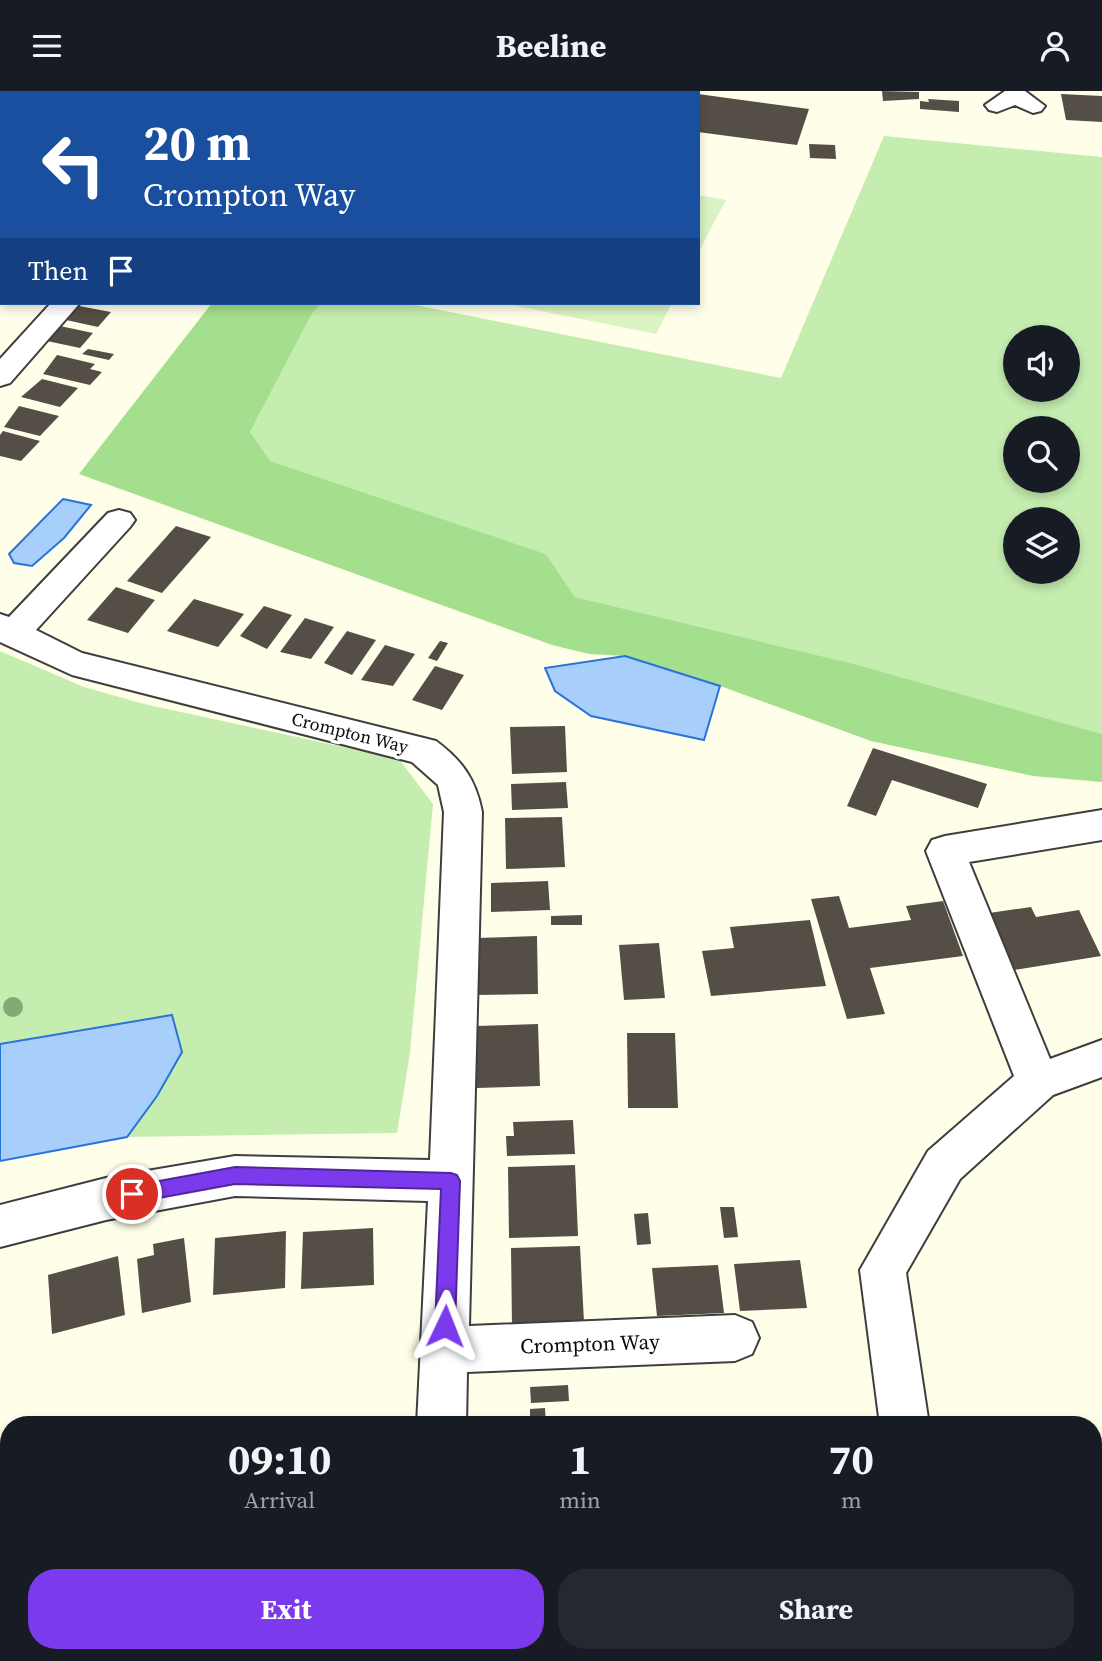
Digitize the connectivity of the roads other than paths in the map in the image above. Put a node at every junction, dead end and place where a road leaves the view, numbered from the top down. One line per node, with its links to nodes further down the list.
1 (64, 305): 2 (street)
2 (0, 377)
3 (120, 520): 4 (street, Crompton Way)
4 (6, 630): 8 (street, Crompton Way)
5 (1102, 825): 7 (street)
6 (1102, 1058): 7 (street)
7 (1038, 1082): 13 (street)
8 (451, 1181): 9 (street); 11 (street, Crompton Way)
9 (0, 1226)
10 (735, 1338): 11 (street, Crompton Way)
11 (444, 1350): 12 (street, Crompton Way)
12 (441, 1416)
13 (904, 1416)

